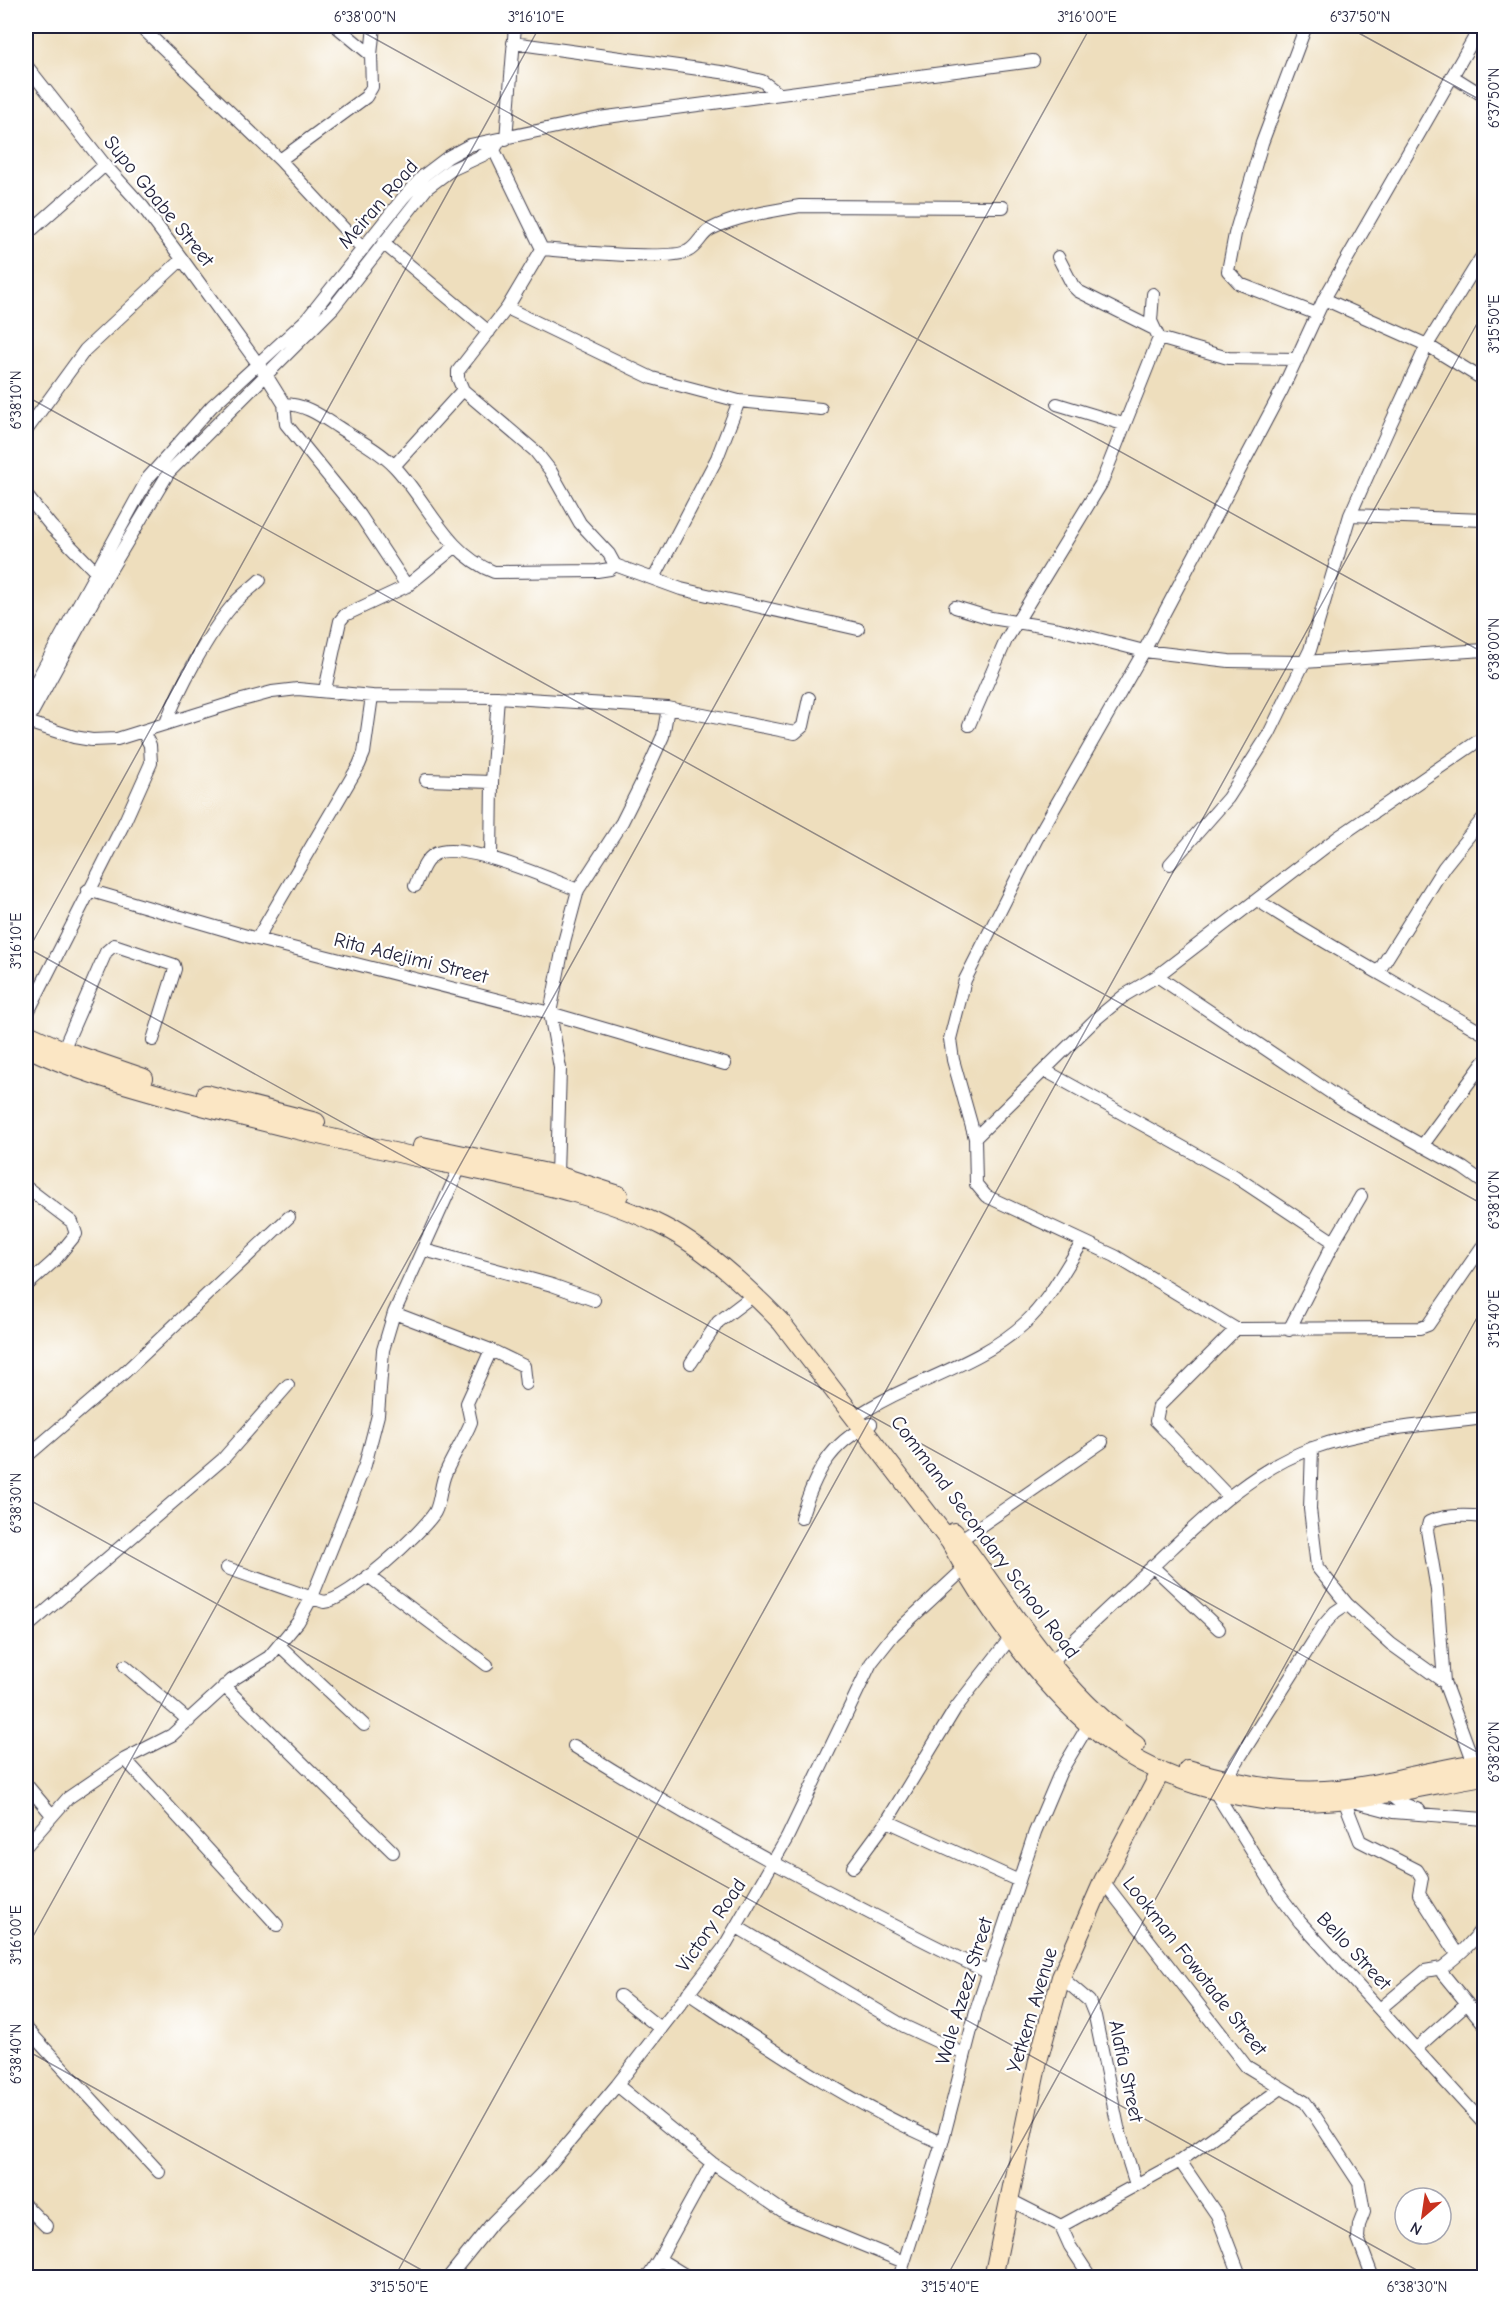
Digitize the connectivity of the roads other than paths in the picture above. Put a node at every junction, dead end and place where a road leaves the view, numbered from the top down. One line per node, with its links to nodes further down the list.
1 (140, 26): 15 (street)
2 (336, 26): 8 (street)
3 (374, 26): 8 (street)
4 (515, 26): 7 (street)
5 (1306, 26): 28 (street)
6 (1481, 26): 11 (street)
7 (513, 44): 12 (street); 14 (street)
8 (371, 55): 15 (street)
9 (1033, 61): 12 (street)
10 (26, 65): 16 (street, Supo Gbabe Street)
11 (1452, 76): 13 (street); 26 (street)
12 (779, 94): 14 (street)
13 (1485, 96)
14 (500, 143): 19 (street, Meiran Road); 20 (street, Meiran Road); 21 (street)
15 (280, 160): 20 (street)
16 (105, 165): 18 (street); 24 (street, Supo Gbabe Street)
17 (1003, 207): 21 (street)
18 (26, 236)
19 (383, 243): 29 (street); 34 (street, Meiran Road)
20 (363, 249): 33 (street, Meiran Road)
21 (542, 249): 27 (street)
22 (1485, 253): 31 (street)
23 (1058, 257): 30 (street)
24 (182, 259): 33 (street, Supo Gbabe Street); 42 (street)
25 (1153, 294): 30 (street)
26 (1324, 299): 28 (street); 31 (street)
27 (507, 308): 29 (street); 37 (street)
28 (1317, 314): 32 (street)
29 (489, 332): 36 (street)
30 (1155, 333): 32 (street); 41 (street)
31 (1427, 345): 35 (street); 45 (street)
32 (1297, 358): 57 (street)
33 (258, 365): 34 (street, Supo Gbabe Street); 49 (street, Meiran Road)
34 (266, 375): 38 (street, Supo Gbabe Street); 65 (street, Meiran Road)
35 (1485, 380)
36 (463, 390): 43 (street); 48 (street)
37 (739, 401): 40 (street); 50 (street)
38 (284, 404): 43 (street); 52 (street, Supo Gbabe Street)
39 (1056, 404): 41 (street)
40 (821, 409)
41 (1123, 424): 54 (street)
42 (26, 430)
43 (394, 466): 47 (street)
44 (26, 495): 49 (street)
45 (1350, 515): 46 (street); 58 (street)
46 (1485, 520)
47 (456, 546): 48 (street); 52 (street)
48 (615, 565): 50 (street)
49 (95, 571): 63 (street, Meiran Road)
50 (654, 578): 55 (street)
51 (260, 580): 66 (street)
52 (408, 586): 59 (street)
53 (955, 607): 54 (street)
54 (1017, 623): 57 (street); 67 (street)
55 (858, 629)
56 (1485, 650): 58 (street)
57 (1144, 651): 58 (street); 92 (street)
58 (1304, 662): 74 (street)
59 (325, 690): 60 (street); 66 (street)
60 (372, 696): 61 (street); 79 (street)
61 (498, 698): 64 (street); 71 (street)
62 (809, 698): 64 (street)
63 (26, 700)
64 (668, 708): 77 (street)
65 (26, 723): 68 (street)
66 (166, 723): 68 (street)
67 (969, 725)
68 (143, 732): 76 (street)
69 (1484, 738): 78 (street)
70 (426, 780): 71 (street)
71 (492, 782): 73 (street)
72 (1485, 817): 80 (street)
73 (491, 857): 75 (street); 77 (street)
74 (1170, 864)
75 (416, 885)
76 (88, 890): 79 (street, Rita Adejimi Street); 83 (street)
77 (578, 890): 82 (street)
78 (1257, 900): 80 (street); 81 (street)
79 (257, 939): 82 (street, Rita Adejimi Street)
80 (1379, 971): 85 (street)
81 (1157, 976): 91 (street); 93 (street)
82 (549, 1013): 90 (street, Rita Adejimi Street); 96 (street)
83 (26, 1016)
84 (26, 1033): 88 (main road)
85 (1485, 1034)
86 (153, 1040): 88 (street)
87 (26, 1047): 95 (main road)
88 (63, 1050): 94 (main road)
89 (1485, 1062): 93 (street)
90 (725, 1064)
91 (1044, 1070): 92 (street); 101 (street)
92 (975, 1138): 102 (street)
93 (1422, 1146): 97 (street)
94 (482, 1165): 95 (main road); 96 (main road); 106 (main road)
95 (460, 1167): 104 (street)
96 (557, 1175): 106 (main road)
97 (1485, 1183)
98 (26, 1187): 105 (street)
99 (1361, 1196): 101 (street)
100 (289, 1217): 119 (street)
101 (1334, 1242): 110 (street)
102 (1082, 1243): 109 (street); 116 (street)
103 (1485, 1244): 110 (street)
104 (424, 1250): 107 (street); 108 (street)
105 (26, 1286)
106 (762, 1297): 112 (street); 116 (main road, Command Secondary School Road)
107 (594, 1300)
108 (394, 1313): 111 (street); 128 (street)
109 (1236, 1329): 110 (street); 120 (street)
110 (1289, 1330)
111 (490, 1350): 113 (street); 127 (street)
112 (691, 1363)
113 (526, 1384)
114 (288, 1385): 130 (street)
115 (1485, 1418): 118 (street)
116 (863, 1421): 122 (street); 123 (main road, Command Secondary School Road); 126 (main road, Command Secondary School Road)
117 (1102, 1442): 123 (street)
118 (1312, 1448): 120 (street); 129 (street)
119 (26, 1457)
120 (1229, 1497): 124 (street)
121 (1485, 1517): 137 (street)
122 (801, 1518)
123 (960, 1540): 134 (main road, Command Secondary School Road)
124 (1152, 1566): 131 (street); 134 (street)
125 (227, 1568): 128 (street)
126 (964, 1569): 132 (main road, Command Secondary School Road); 156 (street, Victory Road)
127 (368, 1576): 128 (street); 135 (street)
128 (312, 1597): 133 (street)
129 (1347, 1604): 137 (street); 147 (street)
130 (26, 1628)
131 (1219, 1629)
132 (1011, 1637): 140 (main road, Command Secondary School Road); 153 (street)
133 (280, 1646): 138 (street); 141 (street)
134 (1049, 1664): 147 (main road, Command Secondary School Road)
135 (487, 1665)
136 (126, 1666): 139 (street)
137 (1444, 1682): 144 (street)
138 (224, 1686): 139 (street); 155 (street)
139 (189, 1721): 143 (street)
140 (1089, 1724): 145 (main road, Command Secondary School Road); 158 (street, Wale Azeez Street)
141 (364, 1725)
142 (574, 1746): 156 (street)
143 (125, 1759): 151 (street); 160 (street)
144 (1481, 1767): 148 (main road, Command Secondary School Road)
145 (1161, 1771): 147 (main road, Command Secondary School Road); 159 (main road, Yetkem Avenue)
146 (26, 1784): 151 (street)
147 (1220, 1785): 148 (main road, Command Secondary School Road); 149 (main road, Command Secondary School Road); 170 (street, Bello Street)
148 (1384, 1787): 149 (main road, Command Secondary School Road); 150 (street)
149 (1346, 1800): 150 (street); 163 (street)
150 (1428, 1814): 152 (street)
151 (52, 1815): 154 (street)
152 (1485, 1819)
153 (887, 1821): 157 (street); 158 (street)
154 (26, 1846)
155 (393, 1852)
156 (773, 1864): 162 (street, Victory Road); 165 (street)
157 (853, 1867)
158 (1019, 1881): 165 (street, Wale Azeez Street)
159 (1103, 1881): 166 (main road, Yetkem Avenue); 177 (street, Lookman Fowotade Street)
160 (277, 1925)
161 (1485, 1925): 163 (street)
162 (738, 1927): 167 (street, Victory Road); 175 (street)
163 (1457, 1954): 164 (street)
164 (1442, 1968): 169 (street); 170 (street)
165 (989, 1973): 175 (street, Wale Azeez Street)
166 (1061, 1977): 183 (street, Alafia Street); 184 (main road, Yetkem Avenue)
167 (688, 1994): 173 (street, Victory Road); 179 (street)
168 (620, 1996): 173 (street)
169 (1467, 2003): 171 (street); 174 (street)
170 (1381, 2008): 174 (street, Bello Street)
171 (1485, 2024)
172 (26, 2028): 182 (street)
173 (661, 2029): 176 (street, Victory Road)
174 (1418, 2047): 178 (street, Bello Street)
175 (964, 2054): 179 (street, Wale Azeez Street)
176 (617, 2085): 181 (street); 190 (street, Victory Road)
177 (1280, 2089): 180 (street); 197 (street, Lookman Fowotade Street)
178 (1485, 2124)
179 (942, 2143): 189 (street, Wale Azeez Street)
180 (1180, 2161): 183 (street); 196 (street)
181 (712, 2163): 188 (street); 189 (street)
182 (159, 2172)
183 (1136, 2185): 187 (street)
184 (1008, 2199): 187 (street); 194 (main road, Yetkem Avenue)
185 (26, 2206): 186 (street)
186 (46, 2226)
187 (1061, 2226): 195 (street)
188 (659, 2259): 191 (street); 192 (street)
189 (904, 2262): 193 (street, Wale Azeez Street)
190 (448, 2277)
191 (647, 2277)
192 (690, 2277)
193 (899, 2277)
194 (993, 2277)
195 (1091, 2277)
196 (1241, 2277)
197 (1373, 2277)

